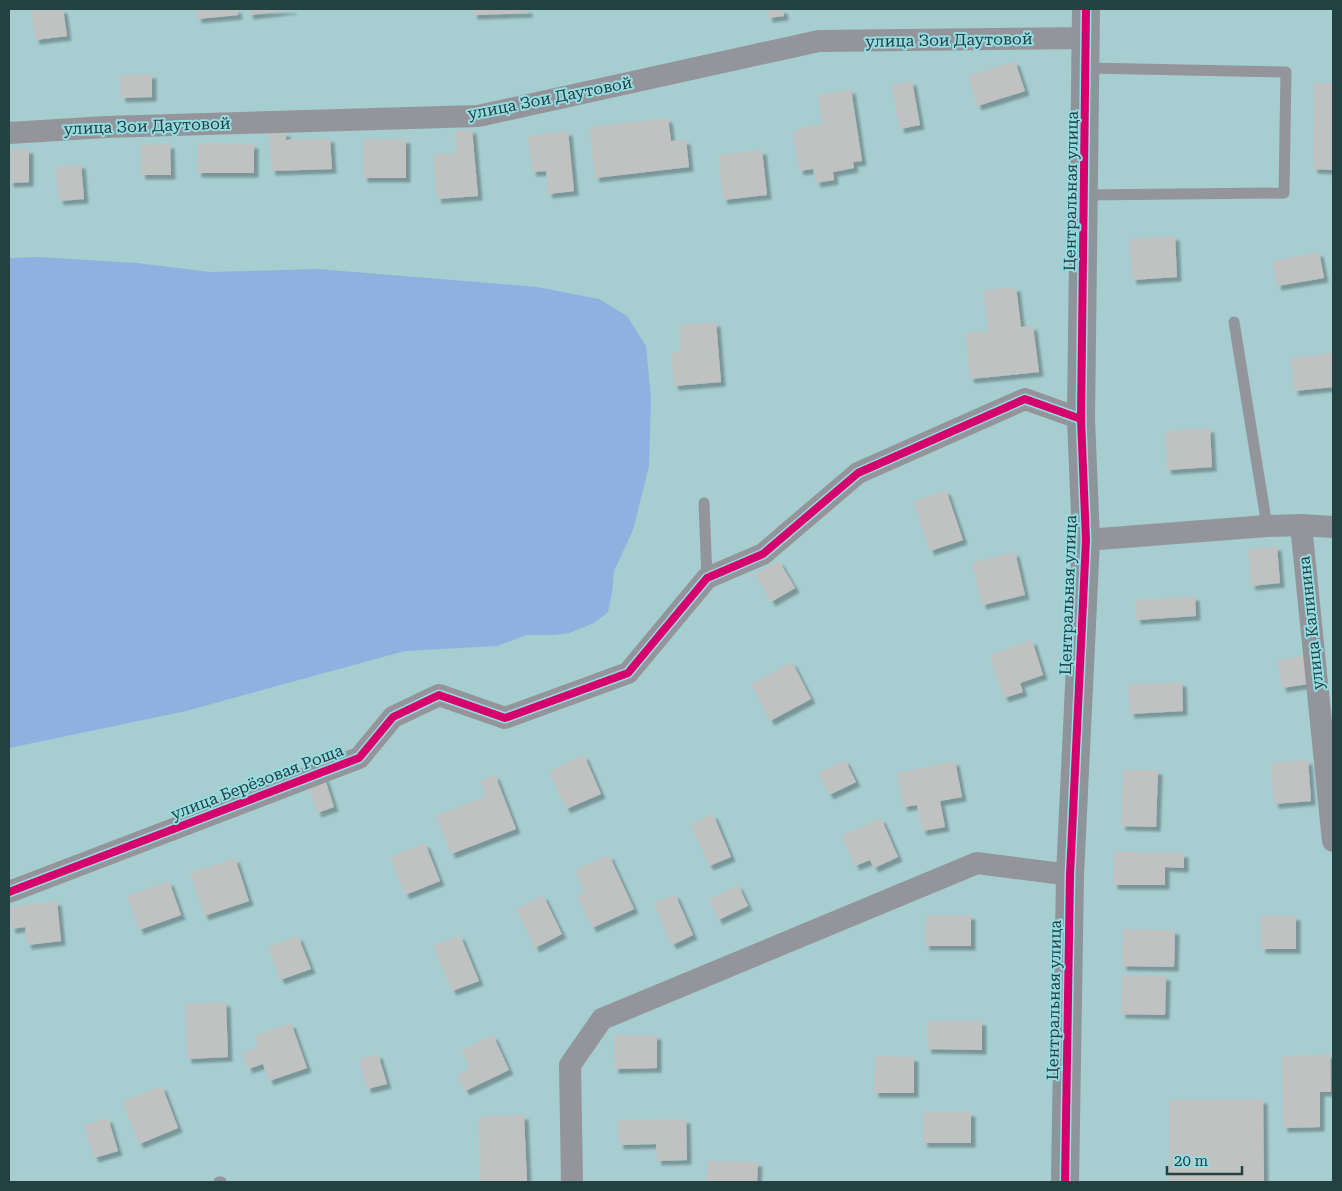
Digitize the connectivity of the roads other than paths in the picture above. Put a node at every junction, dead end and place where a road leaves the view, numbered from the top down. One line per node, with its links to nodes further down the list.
1 (1086, 9): 2 (street, Центральная улица)
2 (1087, 38): 3 (street, Центральная улица); 4 (street, улица Зои Даутовой)
3 (1087, 68): 5 (street, Центральная улица); 5 (lane)
4 (9, 133)
5 (1085, 195): 7 (street, Центральная улица)
6 (1234, 322): 10 (lane)
7 (1081, 418): 12 (street, Центральная улица); 13 (street, улица Берёзовая Роща)
8 (704, 503): 13 (lane)
9 (1301, 525): 10 (street); 11 (street); 14 (street, улица Калинина)
10 (1267, 526): 12 (street)
11 (1333, 527)
12 (1086, 540): 15 (street, Центральная улица)
13 (707, 578): 16 (street, улица Берёзовая Роща)
14 (1333, 841)
15 (1070, 875): 17 (street); 18 (street, Центральная улица)
16 (9, 892)
17 (572, 1182)
18 (1066, 1182)

